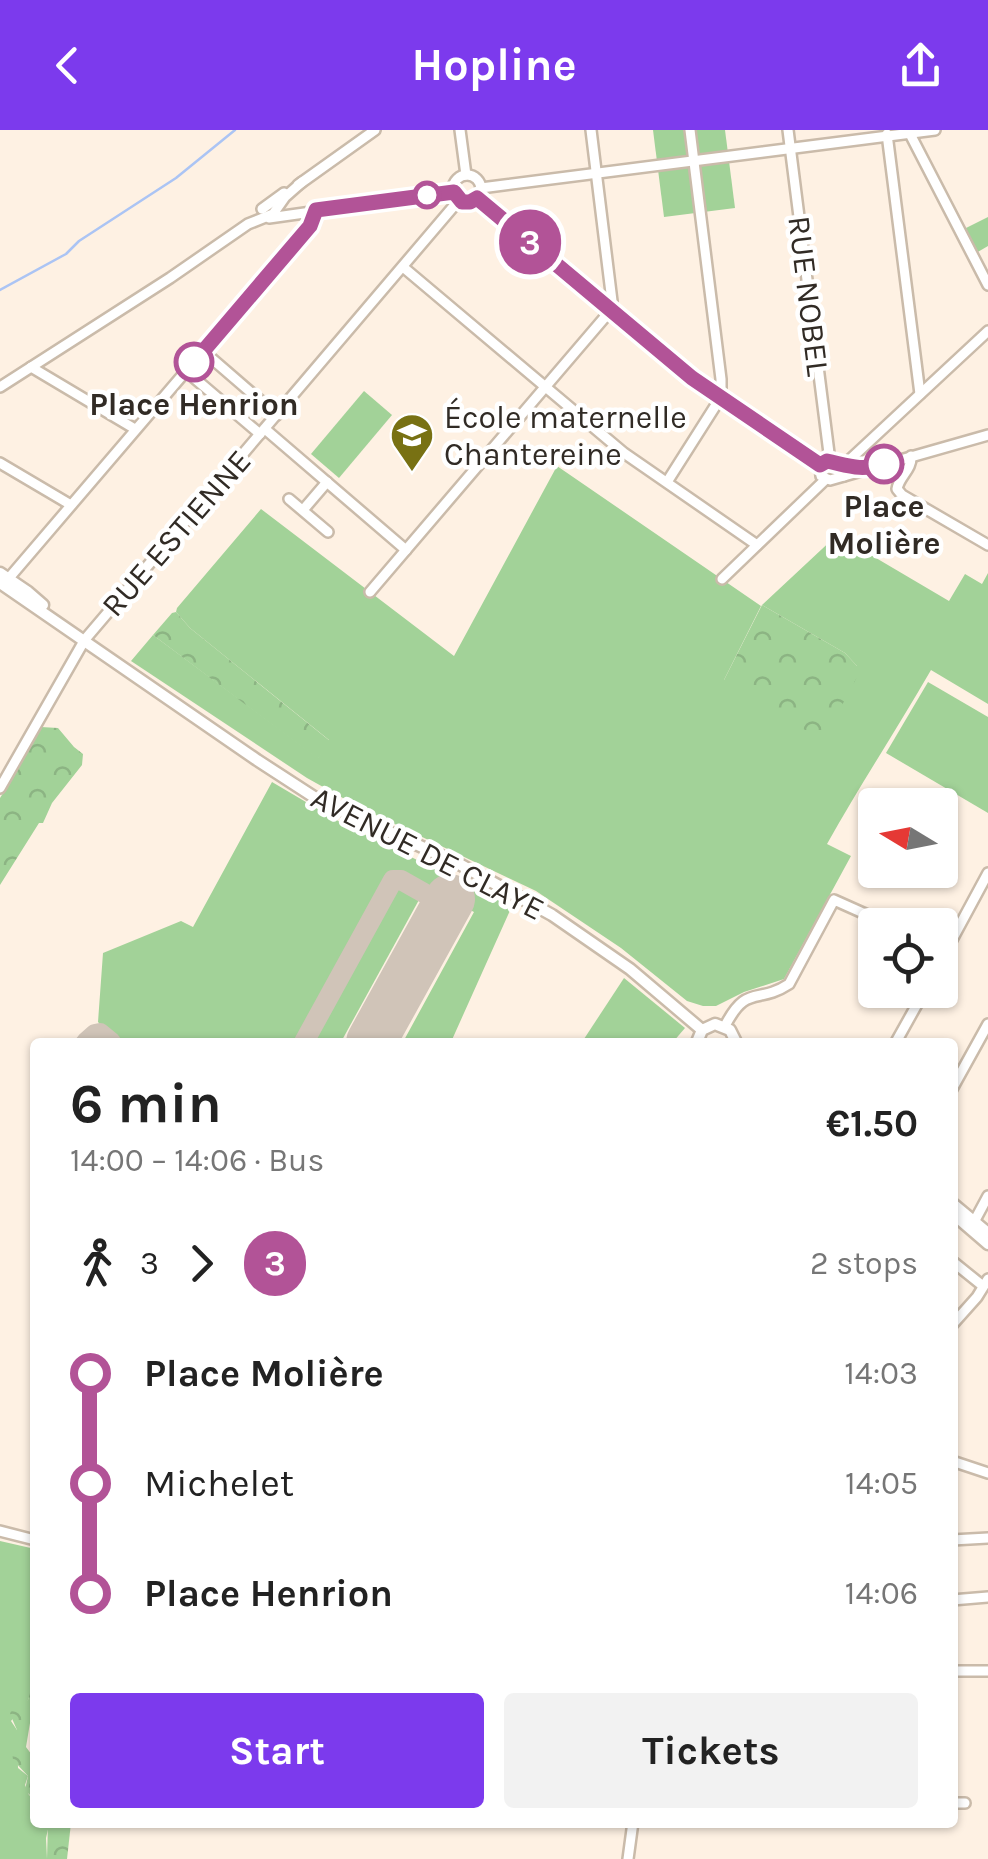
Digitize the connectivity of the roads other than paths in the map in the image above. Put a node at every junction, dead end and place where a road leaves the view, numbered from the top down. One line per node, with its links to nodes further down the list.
1 (375, 130): 13 (street)
2 (460, 130): 12 (street)
3 (591, 130): 11 (street)
4 (690, 130): 10 (street)
5 (788, 130): 9 (street, RUE NOBEL)
6 (935, 130): 7 (street)
7 (909, 132): 8 (street); 20 (street)
8 (886, 133): 9 (street); 28 (street)
9 (790, 148): 10 (street); 36 (street, RUE NOBEL)
10 (694, 160): 11 (street); 29 (street)
11 (596, 174): 14 (street); 21 (street)
12 (466, 176): 14 (street); 15 (street)
13 (302, 182): 16 (street); 18 (street)
14 (479, 193): 15 (street); 21 (street)
15 (456, 196): 17 (street); 19 (street, RUE ESTIENNE)
16 (277, 208): 17 (street); 18 (street)
17 (312, 211): 18 (street); 23 (street)
18 (264, 214): 24 (street)
19 (403, 267): 27 (street); 30 (street, RUE ESTIENNE)
20 (988, 285)
21 (612, 310): 27 (street); 29 (street)
22 (988, 331): 28 (street)
23 (203, 352): 25 (street); 30 (street)
24 (31, 368): 26 (street); 31 (street)
25 (186, 372): 31 (street); 32 (street)
26 (0, 388)
27 (546, 388): 40 (street); 47 (street)
28 (920, 394): 37 (street)
29 (722, 398): 36 (street); 40 (street)
30 (277, 415): 32 (street, RUE ESTIENNE)
31 (136, 430): 42 (street)
32 (262, 432): 39 (street); 51 (street, RUE ESTIENNE)
33 (988, 435): 34 (street)
34 (911, 456): 37 (street); 46 (street)
35 (0, 463): 42 (street)
36 (825, 463): 37 (street); 38 (street)
37 (844, 470): 38 (street)
38 (826, 480): 45 (street)
39 (327, 482): 43 (street); 47 (street)
40 (667, 482): 45 (street)
41 (289, 499): 43 (street)
42 (72, 504): 48 (street)
43 (302, 510): 44 (street)
44 (328, 532)
45 (758, 545): 49 (street)
46 (988, 545)
47 (406, 550): 50 (street)
48 (2, 578): 51 (main road, AVENUE DE CLAYE)
49 (722, 578)
50 (370, 592)
51 (86, 639): 52 (street, RUE ESTIENNE); 59 (main road, AVENUE DE CLAYE)
52 (0, 788)
53 (988, 873): 55 (street)
54 (858, 910): 58 (street)
55 (958, 929)
56 (915, 1008): 62 (street)
57 (988, 1024): 63 (street)
58 (725, 1026): 59 (main road); 61 (main road)
59 (702, 1030): 60 (main road)
60 (699, 1038)
61 (735, 1038)
62 (898, 1038)
63 (958, 1078)
64 (988, 1196): 67 (street)
65 (958, 1208): 67 (main road)
66 (958, 1219): 69 (main road)
67 (974, 1222): 68 (main road)
68 (988, 1233)
69 (988, 1244)
70 (958, 1264): 71 (street)
71 (986, 1283): 72 (street)
72 (958, 1318)
73 (958, 1463): 74 (street)
74 (988, 1473)
75 (0, 1531): 77 (street)
76 (988, 1538): 78 (street)
77 (30, 1539)
78 (958, 1540)
79 (988, 1598): 80 (street)
80 (958, 1600)
81 (958, 1671): 82 (street)
82 (988, 1671)
83 (958, 1803): 84 (street)
84 (966, 1803)
85 (631, 1828): 86 (street)
86 (628, 1859)

